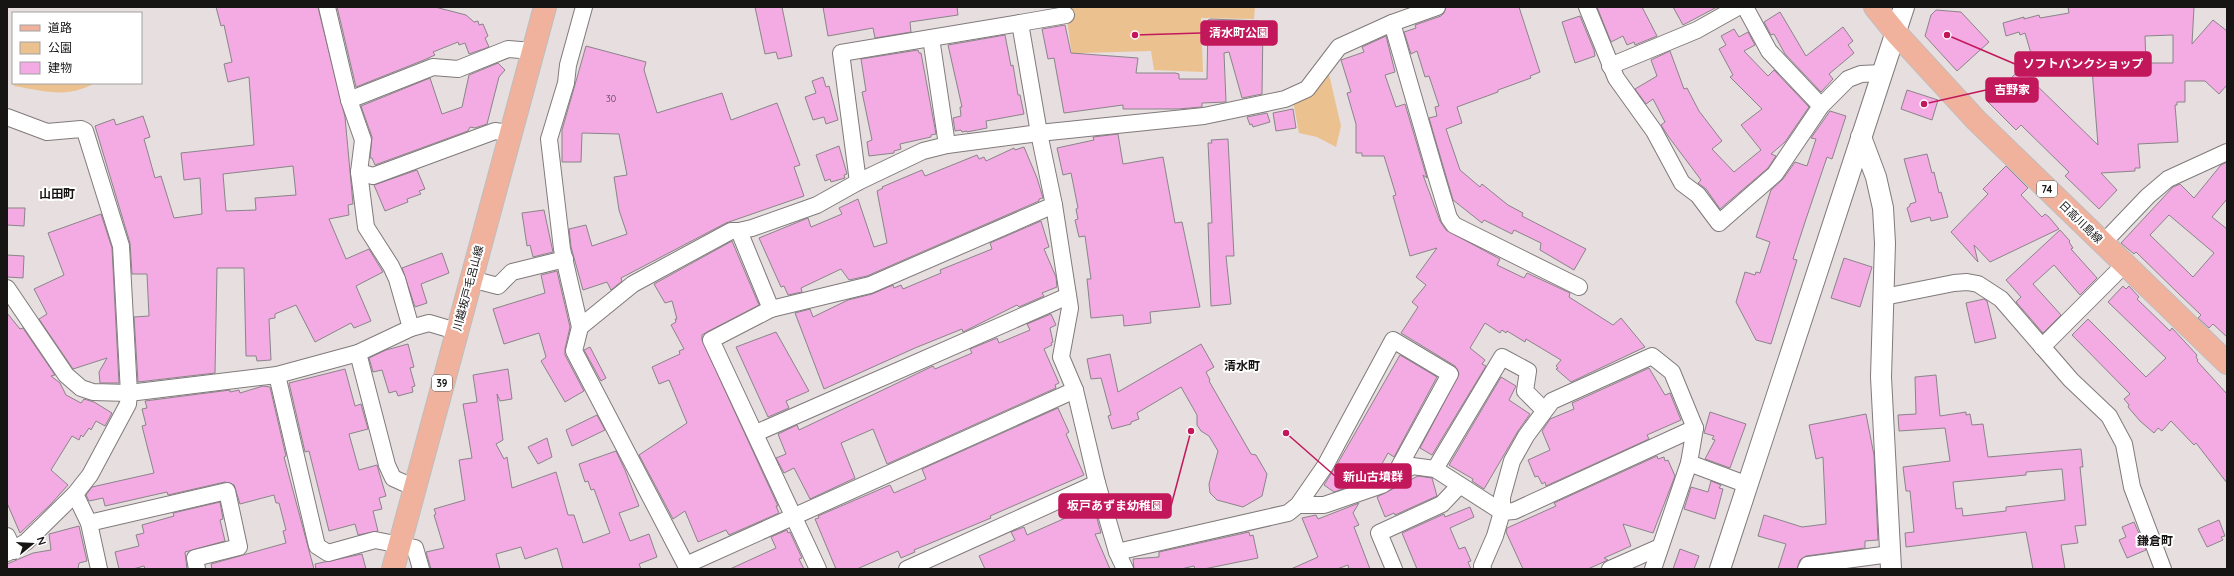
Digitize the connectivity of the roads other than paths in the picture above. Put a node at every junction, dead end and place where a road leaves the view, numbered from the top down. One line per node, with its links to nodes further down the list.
1 (327, 7): 18 (street)
2 (545, 7): 15 (main road, 川越坂戸毛呂山線 / 39)
3 (584, 7): 31 (street)
4 (1437, 7): 12 (street)
5 (1587, 7): 16 (street)
6 (1738, 7): 16 (street)
7 (1745, 7): 19 (street)
8 (1875, 7): 13 (main road, 日高川島線 / 74)
9 (1904, 7): 13 (street)
10 (1066, 15): 11 (street)
11 (1020, 23): 14 (street); 22 (street)
12 (1392, 23): 22 (street); 34 (street)
13 (1896, 33): 17 (street); 30 (main road, 日高川島線 / 74)
14 (930, 38): 24 (street); 27 (street)
15 (533, 51): 18 (street); 21 (main road, 川越坂戸毛呂山線 / 39)
16 (1610, 66): 19 (street)
17 (1882, 73): 19 (street); 23 (street)
18 (349, 100): 26 (street)
19 (1821, 106)
20 (7, 117): 47 (street)
21 (510, 133): 26 (street); 33 (main road, 川越坂戸毛呂山線 / 39)
22 (1039, 133): 24 (street); 28 (street)
23 (1862, 137): 37 (street); 55 (street)
24 (947, 145): 27 (street)
25 (2227, 152): 30 (street)
26 (359, 172): 40 (street)
27 (858, 182): 29 (street)
28 (1054, 205): 36 (street); 38 (street)
29 (739, 231): 38 (street); 39 (street)
30 (2103, 243): 32 (main road, 日高川島線 / 74)
31 (565, 259): 33 (street); 39 (street)
32 (2125, 264): 42 (street); 44 (main road, 日高川島線 / 74)
33 (471, 279): 41 (main road, 川越坂戸毛呂山線 / 39)
34 (1579, 287)
35 (7, 288): 47 (street)
36 (1068, 296): 46 (street); 50 (street)
37 (1884, 297): 42 (street); 67 (street)
38 (771, 309): 50 (street)
39 (580, 327): 68 (street)
40 (410, 328): 41 (street); 43 (street)
41 (456, 331): 57 (main road, 川越坂戸毛呂山線 / 39)
42 (2042, 348): 82 (street)
43 (358, 353): 45 (street); 57 (street)
44 (2227, 363)
45 (277, 375): 47 (street); 63 (street)
46 (1075, 390): 54 (street); 61 (street)
47 (129, 393): 58 (street)
48 (1544, 410): 49 (street); 52 (street); 60 (street)
49 (1695, 428): 51 (street); 60 (street)
50 (756, 433): 61 (street)
51 (1689, 463): 55 (street); 65 (street)
52 (1435, 470): 53 (street); 56 (street)
53 (1392, 478): 59 (street); 59 (street)
54 (1098, 483): 66 (street); 74 (street)
55 (1748, 485): 80 (street)
56 (1459, 486): 60 (street); 76 (street)
57 (415, 488): 63 (main road, 川越坂戸毛呂山線 / 39)
58 (75, 494): 62 (street); 64 (street)
59 (1298, 505): 66 (street)
60 (1502, 512): 77 (street)
61 (794, 517): 68 (street); 73 (street)
62 (88, 523): 69 (street); 70 (street)
63 (400, 544): 71 (main road, 川越坂戸毛呂山線 / 39); 72 (street)
64 (9, 547)
65 (1660, 547): 78 (street); 79 (street)
66 (1117, 552): 75 (street)
67 (1890, 562): 81 (street)
68 (687, 567)
69 (100, 569)
70 (197, 569)
71 (393, 569)
72 (421, 569)
73 (818, 569)
74 (907, 569)
75 (1125, 569)
76 (1394, 569)
77 (1483, 569)
78 (1610, 569)
79 (1653, 569)
80 (1720, 569)
81 (1806, 569)
82 (2163, 569)

